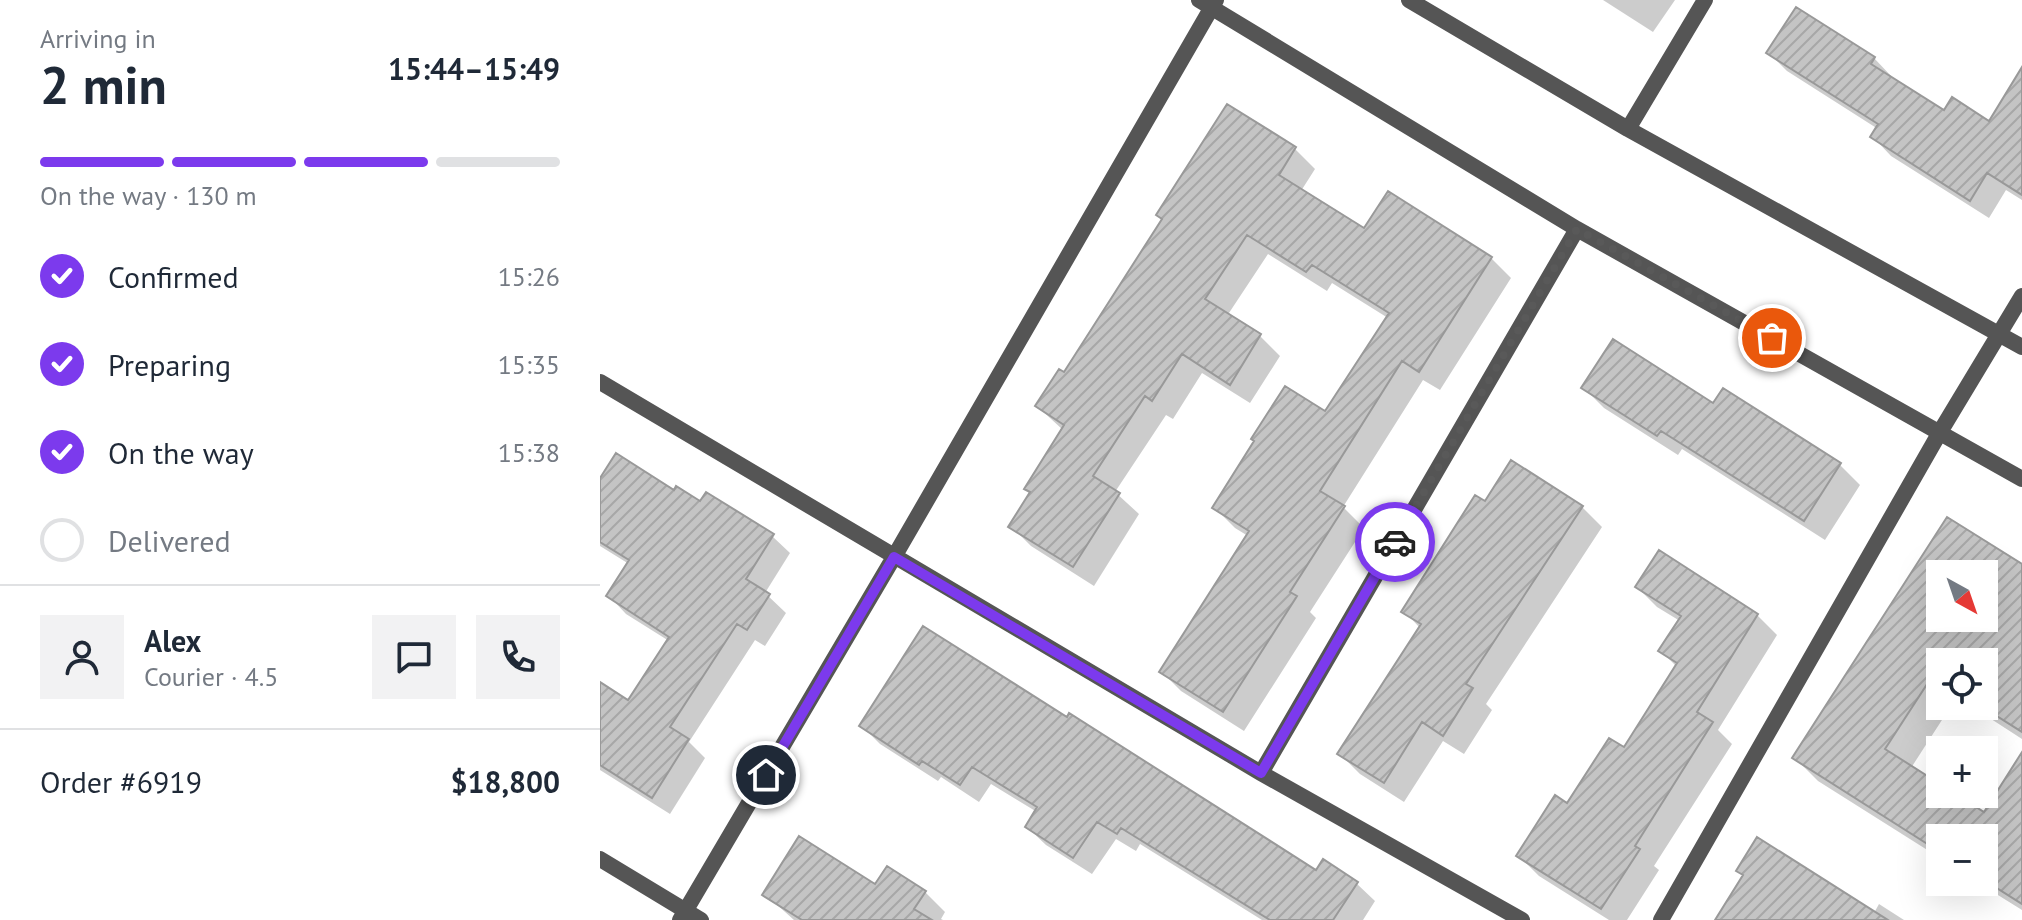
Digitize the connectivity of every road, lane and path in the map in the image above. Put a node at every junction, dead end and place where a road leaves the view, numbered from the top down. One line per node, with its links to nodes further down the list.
1 (1409, 0): 4 (street)
2 (1705, 0): 4 (street)
3 (1209, 2): 5 (street); 12 (street)
4 (1628, 129): 7 (street)
5 (1577, 229): 10 (street); 13 (street)
6 (2022, 296): 7 (street)
7 (2000, 334): 8 (street); 10 (street)
8 (2022, 347)
9 (600, 382): 12 (street)
10 (1940, 432): 11 (street); 18 (street)
11 (2022, 479)
12 (894, 557): 13 (street); 15 (street)
13 (1261, 773): 17 (street)
14 (600, 859): 15 (street)
15 (683, 916): 16 (street)
16 (701, 920)
17 (1522, 920)
18 (1661, 920)

